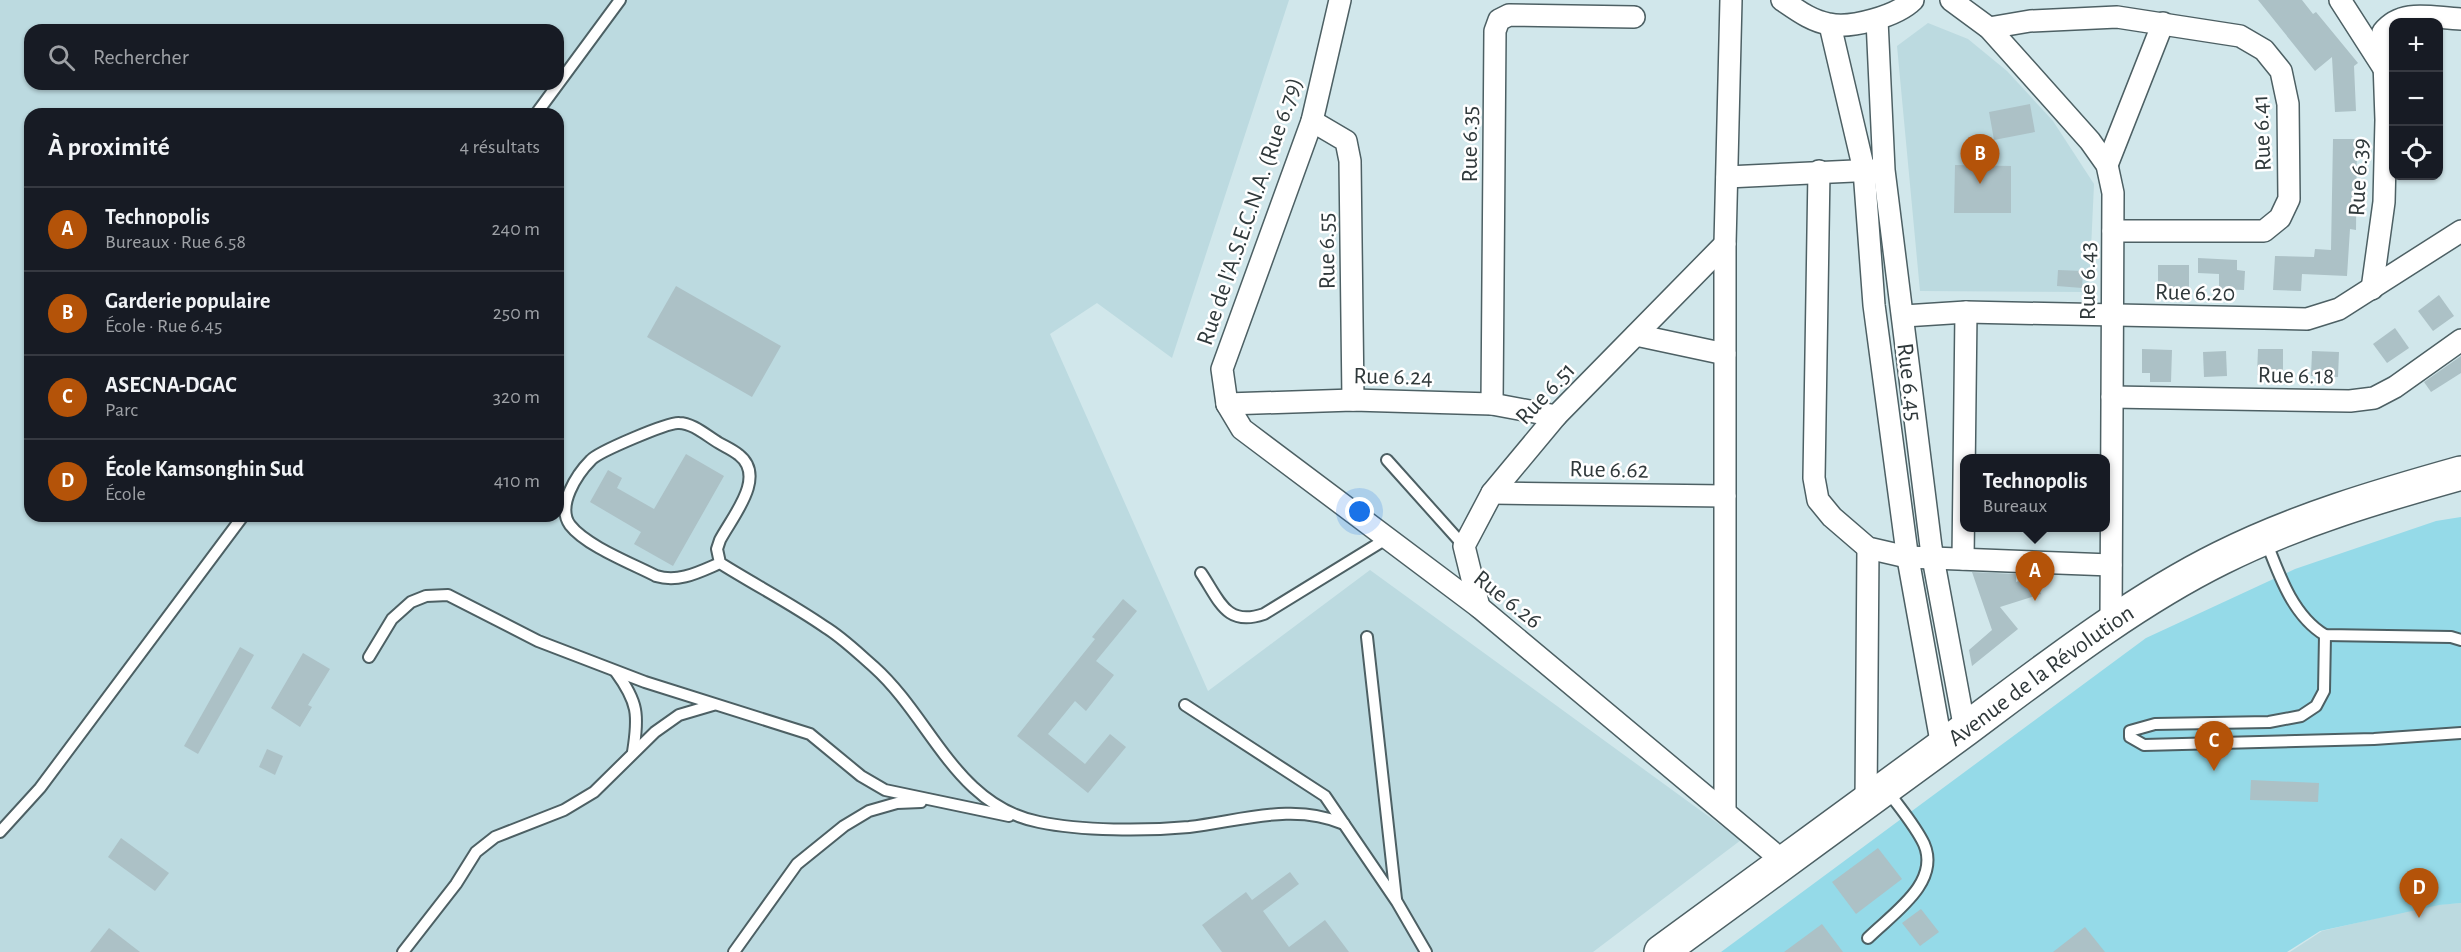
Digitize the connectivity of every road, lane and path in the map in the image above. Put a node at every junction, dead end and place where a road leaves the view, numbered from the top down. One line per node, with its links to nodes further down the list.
1 (620, 0): 16 (lane)
2 (1341, 0): 19 (street, Rue de l'A.S.E.C.N.A. (Rue 6.79))
3 (1731, 0): 23 (street)
4 (1782, 0): 13 (street)
5 (1913, 0): 11 (street)
6 (1951, 0): 14 (street, Rue 6.43)
7 (2340, 0): 15 (street)
8 (1547, 9): 9 (street, Rue 6.35); 39 (street, Rue 6.35)
9 (1634, 17)
10 (2461, 19): 15 (street, Rue 6.39)
11 (1877, 20): 13 (street); 21 (street, Rue 6.45)
12 (2163, 23): 14 (street, Rue 6.41); 20 (street); 24 (street, Rue 6.41)
13 (1830, 25): 21 (street, Rue 6.45)
14 (1989, 28): 20 (street, Rue 6.43)
15 (2384, 68): 27 (street, Rue 6.39)
16 (564, 76)
17 (554, 90): 18 (lane)
18 (540, 108)
19 (1312, 122): 35 (street, Rue de l'A.S.E.C.N.A. (Rue 6.79)); 37 (street, Rue 6.55)
20 (2107, 165): 24 (street, Rue 6.43)
21 (1874, 170): 22 (street); 30 (street, Rue 6.45); 32 (street, Rue 6.45)
22 (1819, 171): 23 (street); 53 (street)
23 (1727, 177): 26 (street)
24 (2113, 231): 29 (street, Rue 6.43)
25 (2461, 231): 27 (street, Rue 6.20)
26 (1725, 244): 31 (street, Rue 6.51); 34 (street)
27 (2372, 289): 29 (street, Rue 6.20)
28 (1966, 312): 29 (street, Rue 6.20); 30 (street, Rue 6.20); 43 (street)
29 (2112, 316): 36 (street, Rue 6.43)
30 (1905, 322): 32 (street, Rue 6.20); 41 (street, Rue 6.45)
31 (1636, 335): 34 (street); 40 (street, Rue 6.51)
32 (1878, 336): 42 (street, Rue 6.45)
33 (2461, 340): 36 (street, Rue 6.18)
34 (1725, 354): 47 (street)
35 (1222, 369): 38 (street, Rue 6.26)
36 (2112, 397): 58 (street, Rue 6.43)
37 (1353, 400): 38 (street, Rue 6.24); 39 (street, Rue 6.24)
38 (1227, 404): 51 (street, Rue 6.26)
39 (1492, 404): 40 (street, Rue 6.24)
40 (1556, 416): 46 (street, Rue 6.51)
41 (1919, 442): 42 (street); 55 (street, Rue 6.45)
42 (1893, 447): 54 (street, Rue 6.45)
43 (1964, 454)
44 (1387, 460): 52 (lane)
45 (2461, 473): 50 (main road, Avenue de la Révolution)
46 (1492, 493): 47 (street, Rue 6.62); 52 (street, Rue 6.51)
47 (1725, 496): 74 (street)
48 (239, 522): 77 (lane)
49 (1963, 532): 56 (street)
50 (2265, 537): 61 (main road, Avenue de la Révolution); 62 (lane)
51 (1386, 539): 59 (lane); 60 (street, Rue 6.26)
52 (1464, 546): 60 (street)
53 (1868, 548): 54 (street); 72 (street)
54 (1907, 557): 55 (street); 70 (street, Rue 6.45)
55 (1934, 557): 56 (street); 70 (street, Rue 6.45)
56 (1963, 559): 58 (street)
57 (720, 563): 57 (lane); 75 (lane)
58 (2111, 565): 61 (street, Rue 6.43)
59 (1201, 573)
60 (1479, 607): 74 (street, Rue 6.26)
61 (2111, 626): 70 (main road, Avenue de la Révolution)
62 (2325, 635): 64 (lane); 69 (lane)
63 (1367, 637): 79 (lane)
64 (2461, 640)
65 (369, 657): 66 (lane)
66 (616, 671): 67 (lane); 71 (lane)
67 (713, 705): 71 (lane); 73 (lane)
68 (1185, 705): 76 (lane)
69 (2461, 733)
70 (1954, 738): 72 (main road, Avenue de la Révolution)
71 (633, 752): 81 (lane)
72 (1876, 794): 78 (main road, Avenue de la Révolution); 80 (lane)
73 (930, 801): 75 (lane); 82 (lane)
74 (1725, 810): 78 (street, Rue 6.26)
75 (1038, 822): 76 (lane)
76 (1344, 824): 79 (lane)
77 (0, 832)
78 (1784, 861): 84 (main road, Avenue de la Révolution)
79 (1397, 902): 83 (lane)
80 (1868, 938)
81 (403, 952)
82 (734, 952)
83 (1426, 952)
84 (1661, 952)

